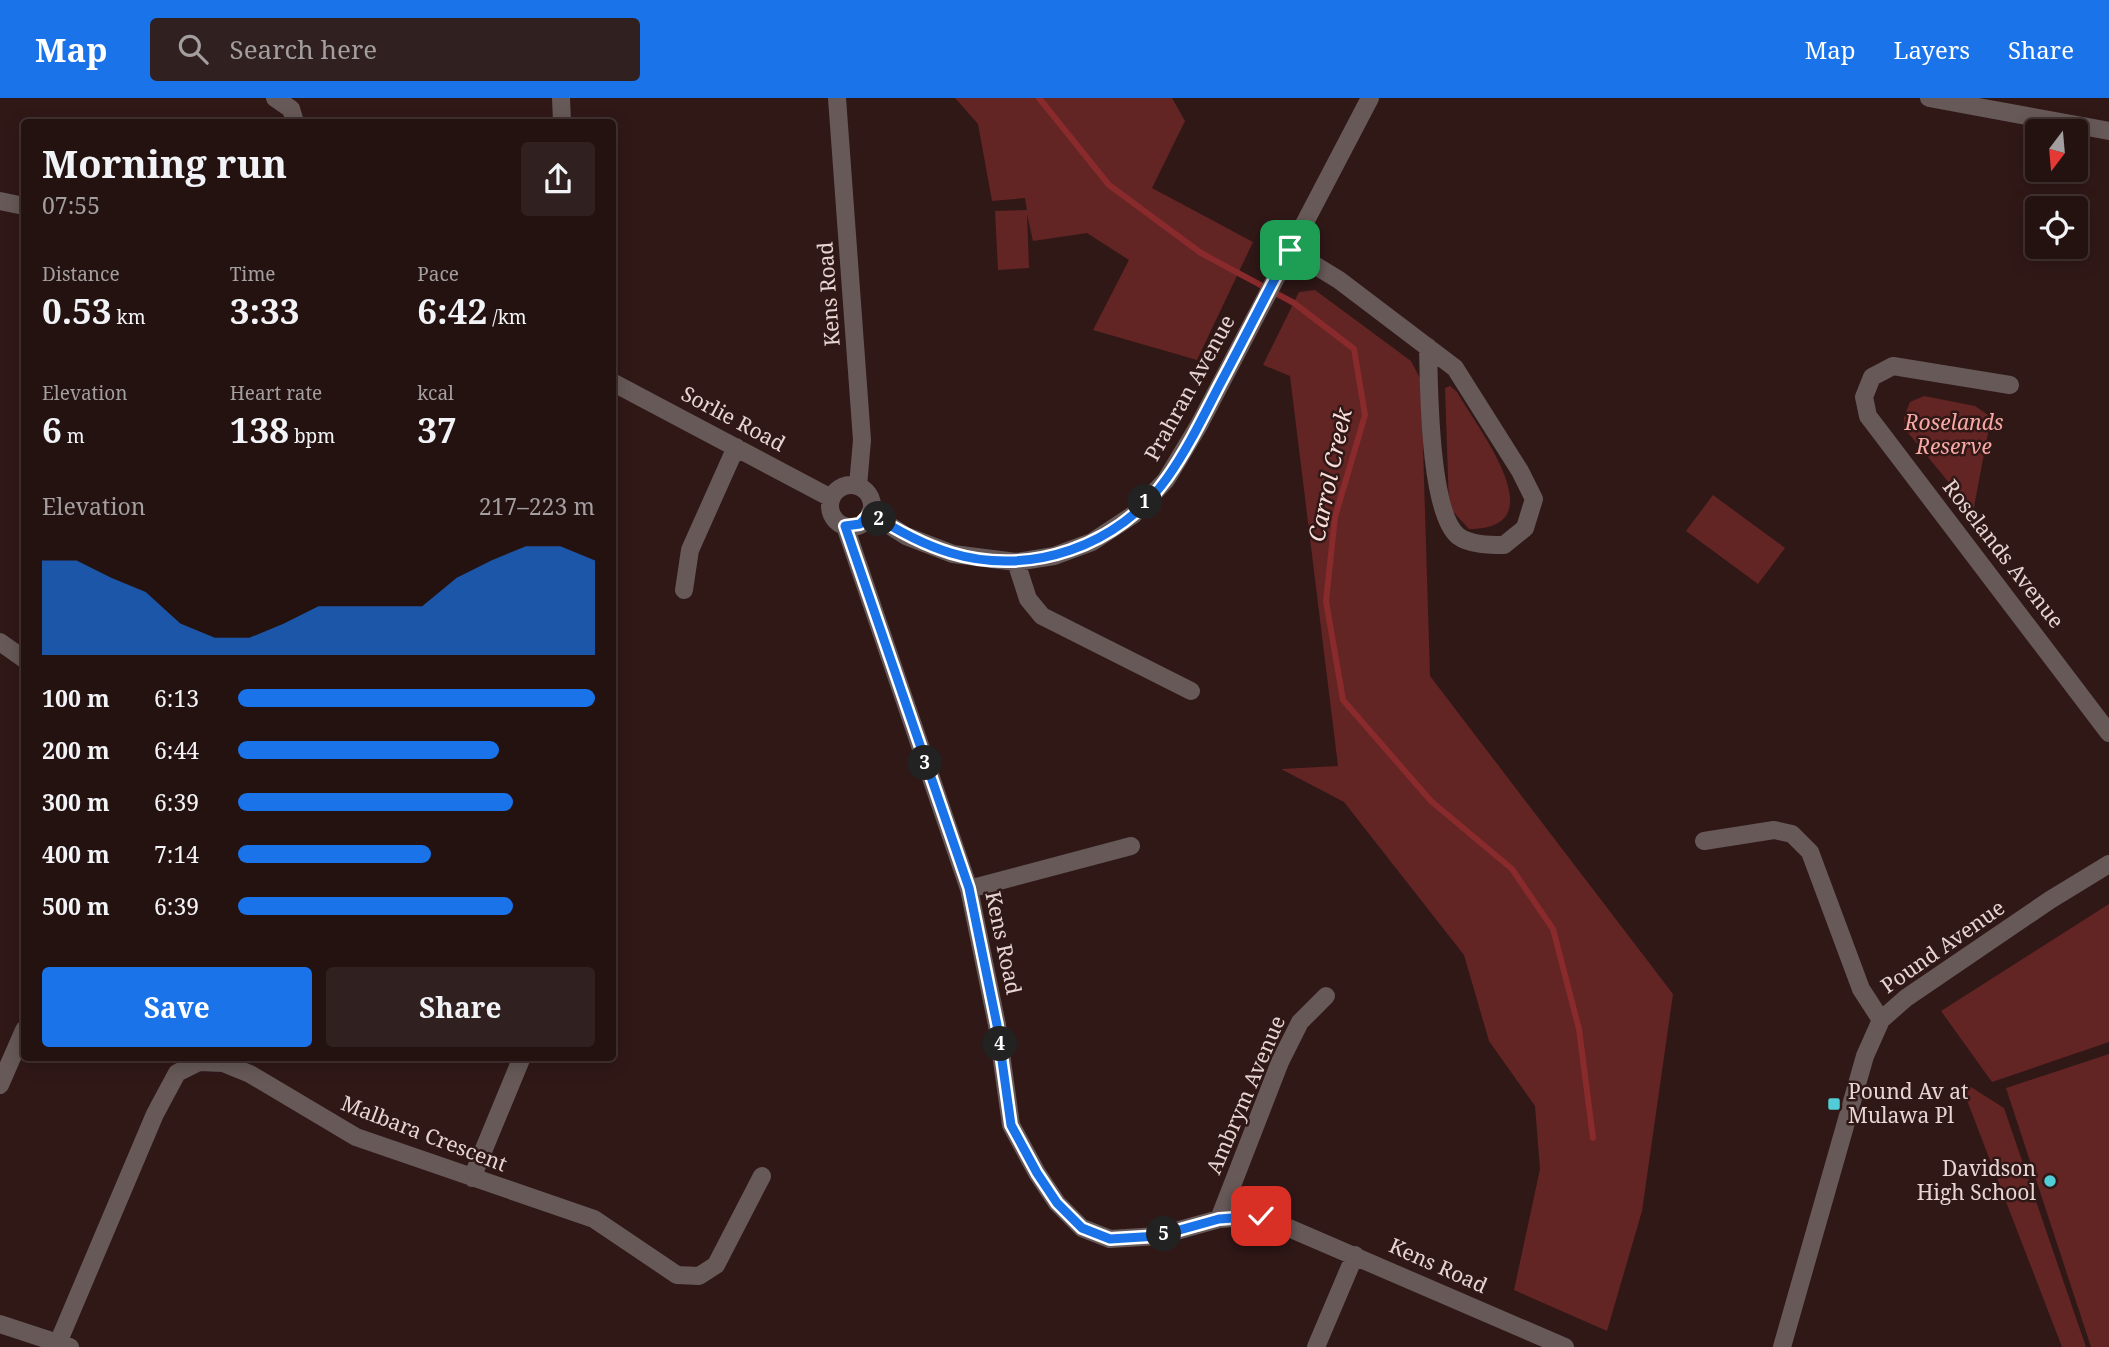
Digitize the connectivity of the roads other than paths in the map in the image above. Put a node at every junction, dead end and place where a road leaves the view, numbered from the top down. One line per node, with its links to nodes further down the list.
1 (275, 98): 6 (street)
2 (561, 98): 7 (street)
3 (837, 98): 16 (street, Kens Road)
4 (1370, 98): 11 (street, Prahran Avenue)
5 (1929, 98): 8 (street)
6 (294, 119)
7 (562, 119)
8 (2109, 131)
9 (0, 201): 10 (street)
10 (21, 205)
11 (1290, 250): 12 (street); 20 (street, Prahran Avenue)
12 (1428, 347): 12 (street)
13 (616, 384): 15 (street, Sorlie Road)
14 (2010, 385): 25 (street, Roselands Avenue)
15 (736, 447): 17 (street, Sorlie Road); 21 (street)
16 (858, 486): 17 (street); 18 (street)
17 (831, 498): 19 (street)
18 (870, 513): 19 (street); 20 (street, Prahran Avenue)
19 (845, 526): 29 (street, Kens Road)
20 (1016, 562): 24 (street)
21 (684, 590)
22 (0, 642): 23 (street)
23 (21, 657)
24 (1191, 691)
25 (2109, 733)
26 (1704, 841): 31 (street)
27 (1131, 846): 29 (street)
28 (2109, 864): 31 (street, Pound Avenue)
29 (969, 888): 37 (street, Kens Road)
30 (1326, 996): 37 (street, Ambrym Avenue)
31 (1881, 1020): 43 (street, Pound Avenue)
32 (21, 1037): 34 (street)
33 (520, 1061): 36 (street)
34 (0, 1085)
35 (762, 1176): 36 (street, Malbara Crescent)
36 (472, 1178): 40 (street, Malbara Crescent)
37 (1219, 1219): 38 (street, Kens Road)
38 (1355, 1255): 41 (street); 42 (street, Kens Road)
39 (0, 1324): 40 (street)
40 (64, 1345)
41 (1316, 1347)
42 (1565, 1347)
43 (1782, 1347)

